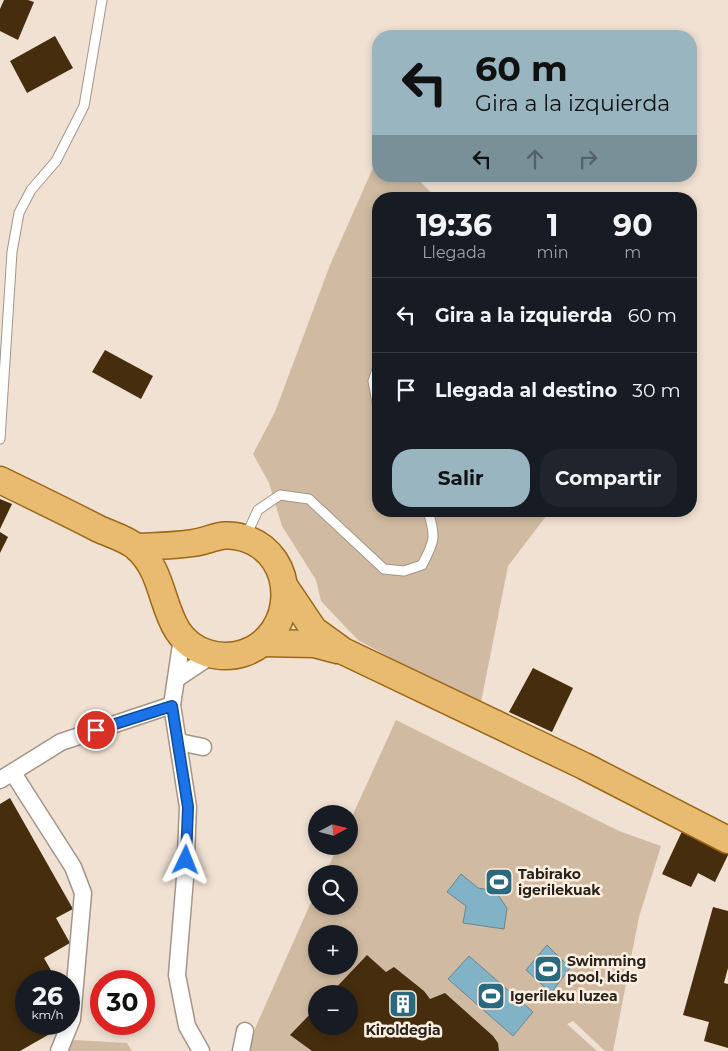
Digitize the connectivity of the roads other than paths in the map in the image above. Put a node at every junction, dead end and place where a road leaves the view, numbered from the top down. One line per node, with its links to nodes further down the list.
1 (102, 0): 2 (lane)
2 (0, 439)
3 (0, 480): 7 (main road)
4 (430, 517): 5 (lane)
5 (245, 538): 6 (main road); 8 (main road)
6 (195, 543): 7 (main road); 9 (main road)
7 (136, 547): 9 (main road)
8 (285, 587): 11 (main road); 12 (main road)
9 (165, 598): 10 (main road)
10 (182, 638): 13 (main road); 14 (street)
11 (263, 643): 12 (main road); 13 (main road)
12 (343, 651): 19 (main road)
13 (212, 655): 14 (street)
14 (176, 679): 15 (street)
15 (172, 706): 16 (street); 18 (street)
16 (179, 742): 17 (street); 22 (street)
17 (203, 747)
18 (6, 776): 21 (street)
19 (728, 840)
20 (245, 1031): 23 (street)
21 (59, 1051)
22 (201, 1051)
23 (241, 1051)

